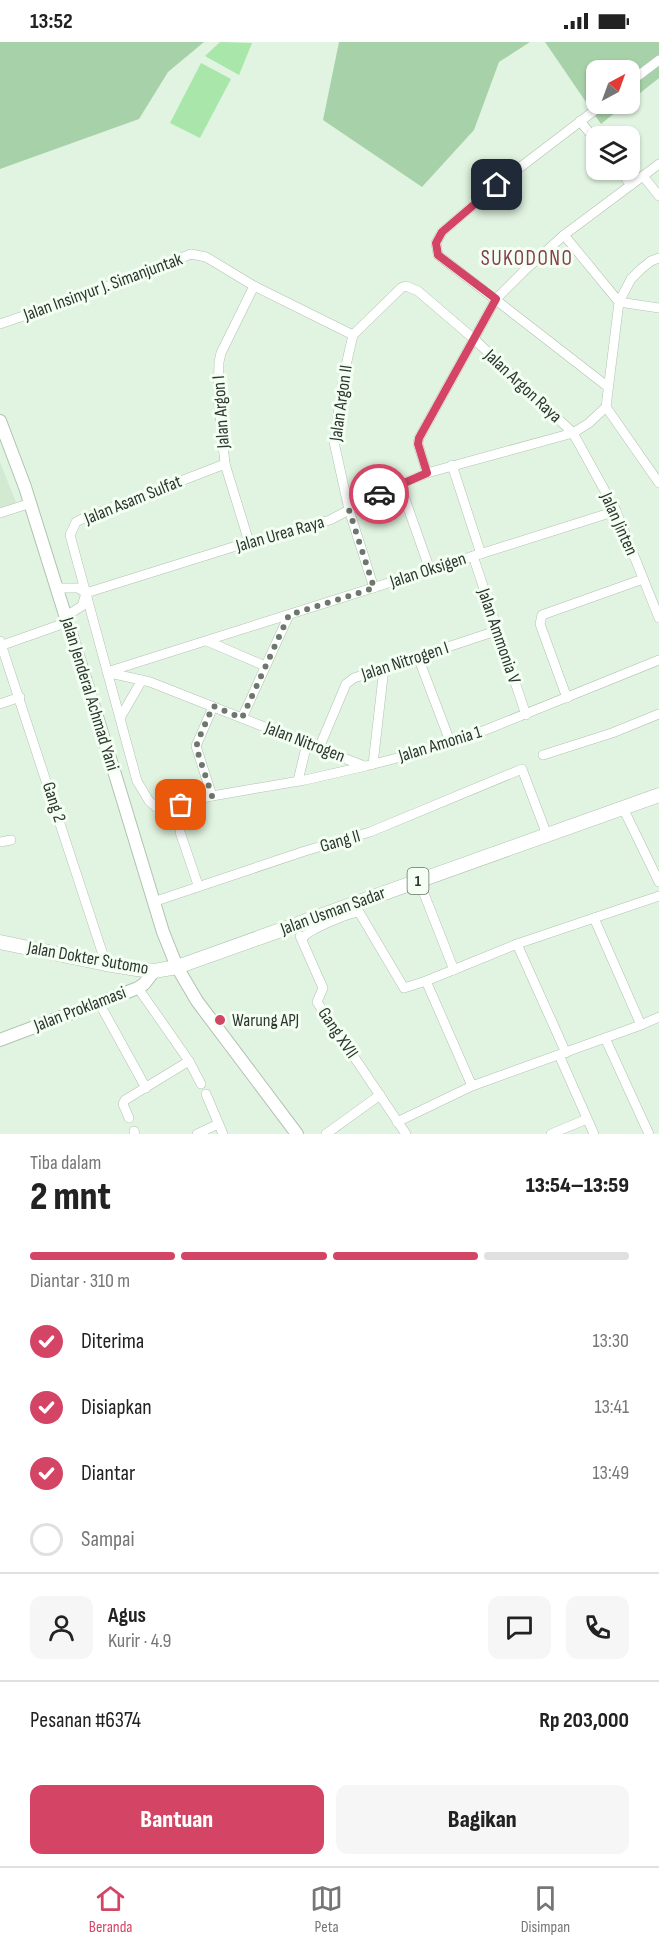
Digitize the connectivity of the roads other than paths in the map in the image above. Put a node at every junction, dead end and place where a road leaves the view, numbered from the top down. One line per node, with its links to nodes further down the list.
1 (659, 60): 2 (street)
2 (640, 74)
3 (589, 114): 4 (street)
4 (580, 121): 5 (street); 14 (street)
5 (586, 128)
6 (659, 164): 7 (street)
7 (643, 176): 9 (street); 10 (street)
8 (627, 180): 9 (street)
9 (631, 185): 11 (street)
10 (659, 196)
11 (564, 235): 14 (street); 15 (street)
12 (659, 258): 15 (street)
13 (254, 286): 17 (street, Jalan Insinyur J. Simanjuntak); 18 (street); 24 (street, Jalan Argon I)
14 (496, 299): 19 (street); 20 (street)
15 (619, 302): 16 (street); 20 (street)
16 (659, 308)
17 (0, 324)
18 (354, 335): 19 (street, Jalan Argon Raya); 30 (street, Jalan Argon II)
19 (474, 339): 23 (street, Jalan Argon Raya); 26 (street)
20 (608, 387): 21 (street)
21 (606, 407): 23 (street); 27 (street)
22 (0, 421): 29 (main road, Jalan Jenderal Achmad Yani)
23 (573, 433): 25 (street, Jalan Urea Raya); 31 (street, Jalan Jinten)
24 (225, 464): 33 (street, Jalan Argon I); 39 (street, Jalan Asam Sulfat)
25 (452, 465): 26 (street, Jalan Urea Raya); 34 (street, Jalan Ammonia V)
26 (427, 473): 28 (street, Jalan Urea Raya)
27 (659, 483)
28 (400, 485): 30 (street, Jalan Urea Raya); 35 (street)
29 (31, 503): 32 (street); 37 (main road, Jalan Jenderal Achmad Yani)
30 (349, 510): 33 (street, Jalan Urea Raya); 38 (street, Jalan Argon II)
31 (616, 511): 34 (street, Jalan Oksigen); 36 (street, Jalan Jinten)
32 (0, 513)
33 (249, 542): 39 (street, Jalan Urea Raya)
34 (477, 555): 35 (street, Jalan Oksigen); 43 (street, Jalan Ammonia V)
35 (430, 570): 38 (street, Jalan Oksigen)
36 (643, 579): 41 (street, Jalan Jinten); 53 (street)
37 (56, 588): 39 (street, Jalan Urea Raya); 42 (main road, Jalan Jenderal Achmad Yani)
38 (374, 588): 40 (street, Jalan Oksigen)
39 (86, 593): 42 (street); 50 (street, Jalan Asam Sulfat)
40 (289, 615): 44 (street, Jalan Oksigen); 48 (street)
41 (659, 618)
42 (67, 619): 45 (street); 77 (main road, Jalan Jenderal Achmad Yani)
43 (496, 631): 46 (street, Jalan Nitrogen I); 57 (street, Jalan Ammonia V)
44 (207, 641): 48 (street); 50 (street, Jalan Oksigen)
45 (0, 644): 52 (street, Gang 2)
46 (418, 657): 49 (street, Jalan Nitrogen I); 61 (street)
47 (659, 660): 53 (street, Jalan Amonia 1)
48 (265, 666): 59 (street)
49 (384, 668): 62 (street, Jalan Nitrogen I); 64 (street)
50 (107, 672): 51 (street, Jalan Nitrogen); 58 (street, Jalan Asam Sulfat)
51 (142, 680): 55 (street, Jalan Nitrogen); 58 (street)
52 (20, 697): 54 (street); 83 (street, Gang 2)
53 (567, 698): 57 (street, Jalan Amonia 1)
54 (0, 704)
55 (213, 706): 59 (street, Jalan Nitrogen); 67 (street)
56 (659, 714): 63 (street)
57 (526, 715): 61 (street, Jalan Amonia 1)
58 (120, 718): 67 (street, Jalan Amonia 1)
59 (242, 718): 60 (street, Jalan Nitrogen)
60 (307, 743): 62 (street, Jalan Nitrogen); 65 (street)
61 (451, 744): 64 (street, Jalan Amonia 1)
62 (319, 748): 64 (street, Jalan Nitrogen)
63 (543, 755)
64 (369, 765): 65 (street, Jalan Amonia 1)
65 (298, 781): 67 (street, Jalan Amonia 1)
66 (659, 795): 68 (highway, Jalan Usman Sadar / 1)
67 (212, 796)
68 (623, 808): 70 (highway, Jalan Usman Sadar / 1); 74 (street)
69 (180, 832): 75 (street)
70 (547, 835): 73 (highway, Jalan Usman Sadar / 1); 75 (street, Gang II)
71 (11, 840): 72 (street)
72 (0, 842)
73 (419, 881): 79 (highway, Jalan Usman Sadar / 1); 85 (street)
74 (659, 882)
75 (197, 888): 77 (street, Gang II)
76 (659, 896): 78 (street)
77 (153, 902): 84 (main road, Jalan Jenderal Achmad Yani)
78 (594, 918): 82 (street); 91 (street)
79 (296, 925): 80 (street, Gang XVII); 84 (highway, Jalan Usman Sadar / 1)
80 (302, 939): 87 (street); 100 (street, Gang XVII)
81 (0, 942): 83 (highway, Jalan Dokter Sutomo / 1)
82 (518, 944): 85 (street); 94 (street)
83 (106, 964): 86 (highway, Jalan Dokter Sutomo / 1)
84 (177, 967): 86 (highway, Jalan Dokter Sutomo / 1); 109 (main road, Jalan Jenderal Achmad Yani)
85 (454, 970): 87 (street)
86 (154, 971): 88 (main road, Jalan Proklamasi)
87 (426, 981): 97 (street)
88 (138, 988): 89 (main road, Jalan Proklamasi); 95 (street)
89 (98, 1001): 93 (main road, Jalan Proklamasi); 98 (street)
90 (659, 1017): 91 (street)
91 (641, 1025): 92 (street)
92 (605, 1038): 94 (street); 114 (street)
93 (0, 1040)
94 (563, 1054): 97 (street); 102 (street)
95 (189, 1061): 96 (street); 98 (street)
96 (201, 1084)
97 (472, 1086): 103 (street)
98 (146, 1088): 101 (street)
99 (206, 1094): 104 (street)
100 (380, 1095): 103 (street, Gang XVII); 106 (street)
101 (129, 1118)
102 (588, 1119): 112 (street); 113 (street)
103 (396, 1122): 111 (street, Gang XVII)
104 (218, 1124): 107 (street); 108 (street)
105 (659, 1127): 114 (street)
106 (337, 1131): 110 (street)
107 (197, 1134)
108 (223, 1134)
109 (297, 1134)
110 (326, 1134)
111 (406, 1134)
112 (551, 1134)
113 (594, 1134)
114 (649, 1134)

